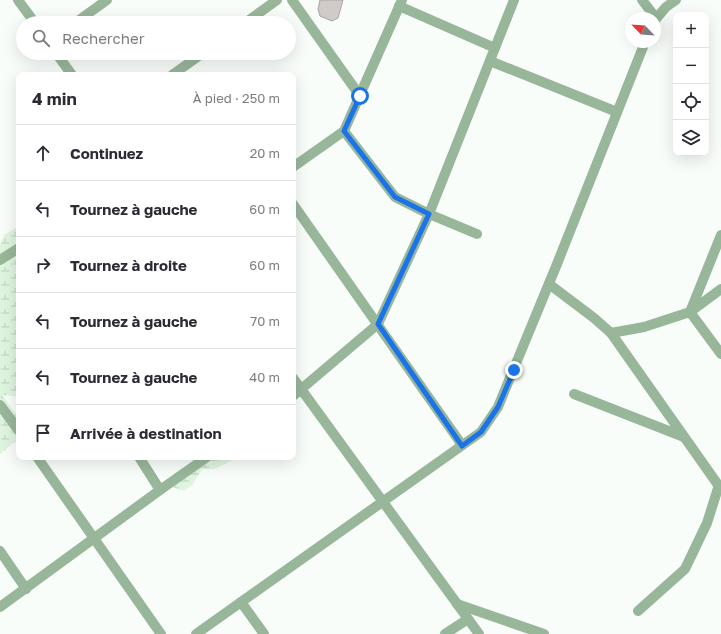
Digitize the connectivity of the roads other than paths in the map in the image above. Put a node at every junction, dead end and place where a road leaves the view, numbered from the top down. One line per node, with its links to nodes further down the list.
1 (18, 0): 11 (street)
2 (107, 0): 12 (street)
3 (277, 0): 13 (street)
4 (292, 0): 21 (street)
5 (514, 0): 14 (street)
6 (642, 0): 9 (street)
7 (676, 0): 10 (street)
8 (401, 3): 14 (street); 21 (street)
9 (650, 12)
10 (661, 14)
11 (30, 16)
12 (85, 16)
13 (255, 16)
14 (495, 48): 18 (street)
15 (643, 48): 22 (street)
16 (61, 60): 19 (street)
17 (193, 60): 20 (street)
18 (490, 61): 22 (street); 26 (street)
19 (70, 72)
20 (176, 72)
21 (360, 96): 23 (street)
22 (617, 112): 31 (street)
23 (344, 131): 24 (street); 26 (street)
24 (296, 165)
25 (296, 208): 34 (street)
26 (429, 214): 27 (street); 34 (street)
27 (477, 234)
28 (721, 235): 33 (street)
29 (16, 250): 30 (street)
30 (0, 260)
31 (549, 284): 35 (street); 42 (street)
32 (721, 289): 33 (street)
33 (690, 312): 35 (street); 36 (street)
34 (378, 324): 37 (street); 42 (street)
35 (611, 333): 41 (street)
36 (721, 354)
37 (297, 393): 48 (street)
38 (574, 394): 41 (street)
39 (0, 405): 40 (street)
40 (16, 427)
41 (684, 437): 46 (street)
42 (462, 446): 48 (street)
43 (39, 460): 49 (street)
44 (141, 460): 47 (street)
45 (203, 460): 47 (street)
46 (720, 487): 55 (street)
47 (160, 490): 49 (street)
48 (383, 502): 52 (street); 53 (street)
49 (94, 538): 51 (street); 57 (street)
50 (0, 551): 51 (street)
51 (26, 589): 54 (street)
52 (241, 602): 58 (street); 59 (street)
53 (457, 604): 56 (street); 62 (street)
54 (0, 607)
55 (638, 611)
56 (468, 619): 60 (street); 61 (street)
57 (161, 634)
58 (196, 634)
59 (264, 634)
60 (445, 634)
61 (479, 634)
62 (544, 634)

